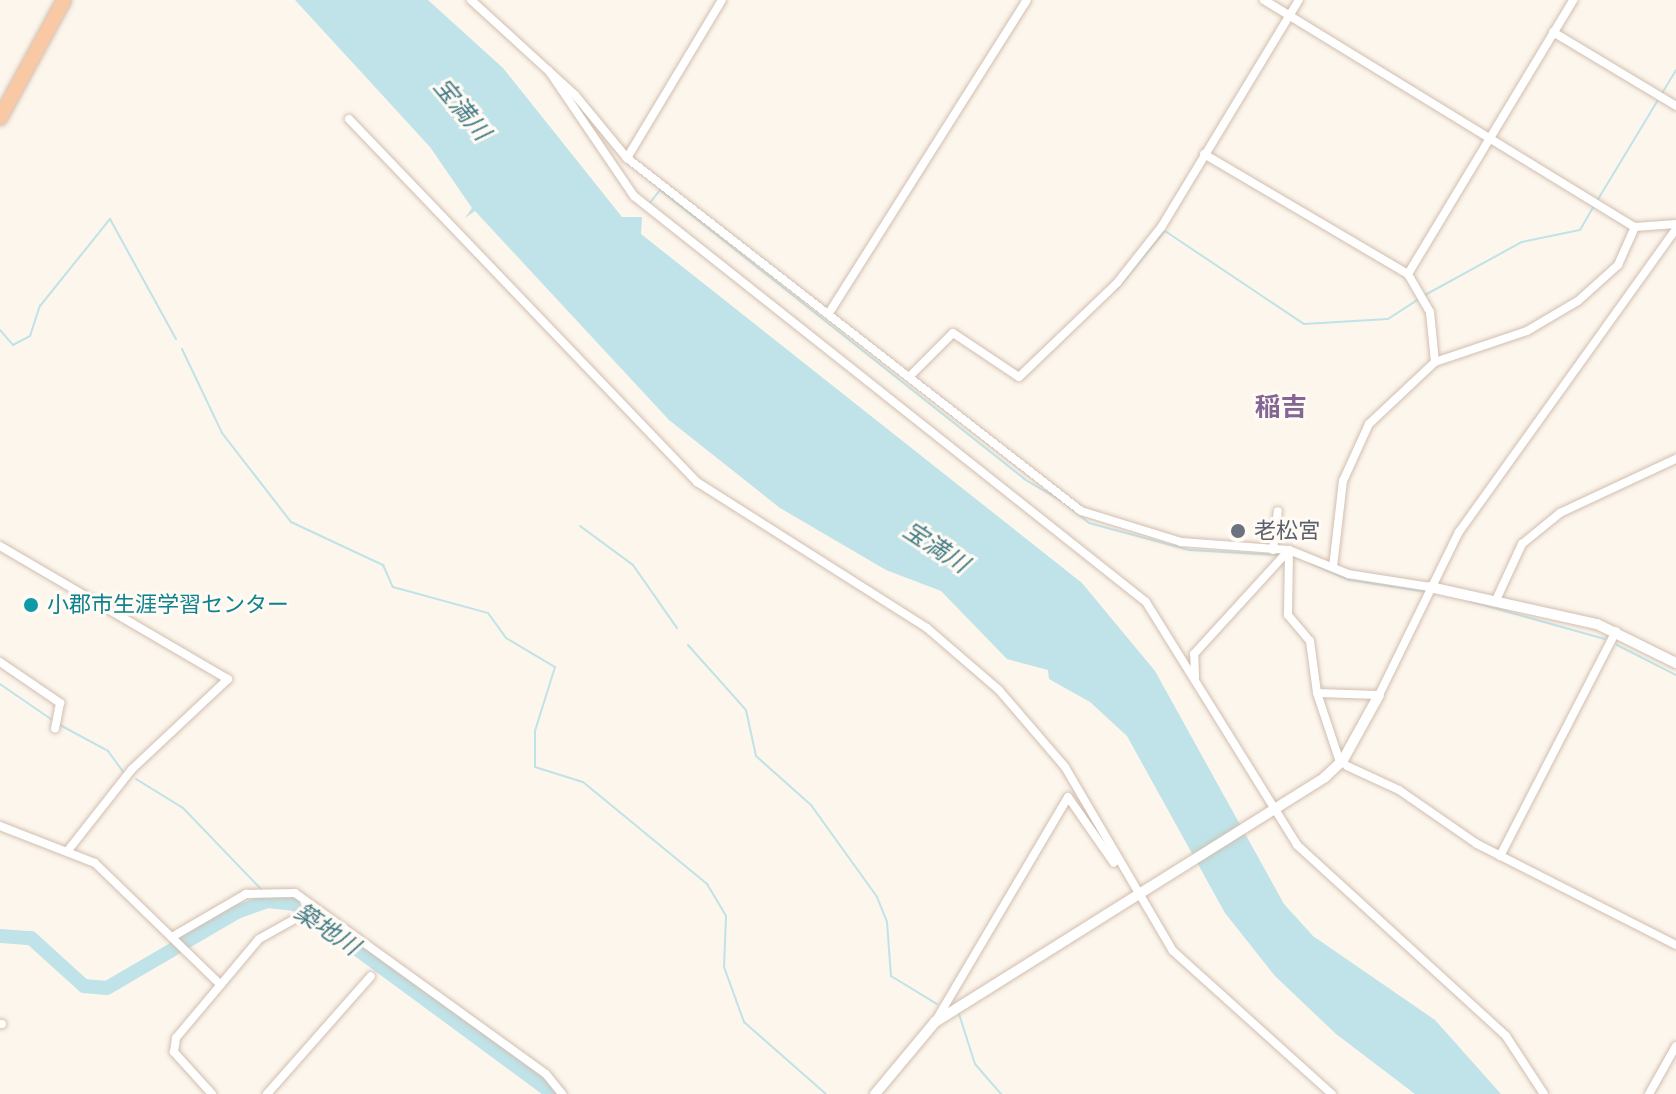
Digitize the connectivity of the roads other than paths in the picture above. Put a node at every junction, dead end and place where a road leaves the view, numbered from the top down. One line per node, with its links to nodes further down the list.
1 (64, 0): 12 (highway)
2 (471, 0): 10 (street)
3 (722, 0): 16 (street)
4 (1027, 0): 20 (street)
5 (1264, 0): 8 (street)
6 (1299, 0): 8 (street)
7 (1573, 0): 9 (street)
8 (1290, 15): 14 (street); 15 (street)
9 (1553, 32): 11 (street); 14 (street)
10 (549, 71): 16 (street); 32 (street)
11 (1676, 106)
12 (0, 118)
13 (349, 119): 46 (street)
14 (1489, 139): 17 (street); 19 (street)
15 (1204, 154): 19 (street); 22 (street)
16 (627, 158): 20 (street)
17 (1635, 227): 18 (street); 21 (street)
18 (1675, 231): 29 (street)
19 (1408, 274): 21 (street)
20 (829, 313): 22 (street)
21 (1435, 362): 28 (street)
22 (909, 377): 26 (street)
23 (1676, 459): 30 (street)
24 (1278, 511): 26 (street)
25 (0, 546): 44 (street)
26 (1273, 550): 27 (street)
27 (1289, 550): 28 (street); 33 (street); 37 (street)
28 (1333, 567): 29 (street)
29 (1430, 587): 30 (street); 38 (street)
30 (1496, 600): 31 (street)
31 (1616, 631): 35 (street); 45 (street)
32 (1173, 642): 33 (street); 36 (street)
33 (1194, 654): 36 (street)
34 (0, 662): 39 (street)
35 (1676, 663)
36 (1195, 678): 42 (street)
37 (1317, 693): 38 (street); 40 (street)
38 (1379, 695): 42 (street)
39 (55, 729)
40 (1339, 759)
41 (1347, 766): 45 (street)
42 (1265, 815): 47 (street); 60 (street)
43 (0, 826): 44 (street)
44 (69, 849): 49 (street)
45 (1500, 856): 50 (street)
46 (1121, 870): 47 (street); 53 (street)
47 (1137, 892): 53 (street); 59 (street)
48 (313, 909): 52 (street)
49 (172, 938): 52 (street); 57 (street)
50 (1676, 945)
51 (371, 976): 56 (street)
52 (221, 985): 55 (street)
53 (935, 1022): 58 (street)
54 (1676, 1046): 61 (street)
55 (212, 1094)
56 (267, 1094)
57 (562, 1094)
58 (875, 1094)
59 (1332, 1094)
60 (1544, 1094)
61 (1649, 1094)

